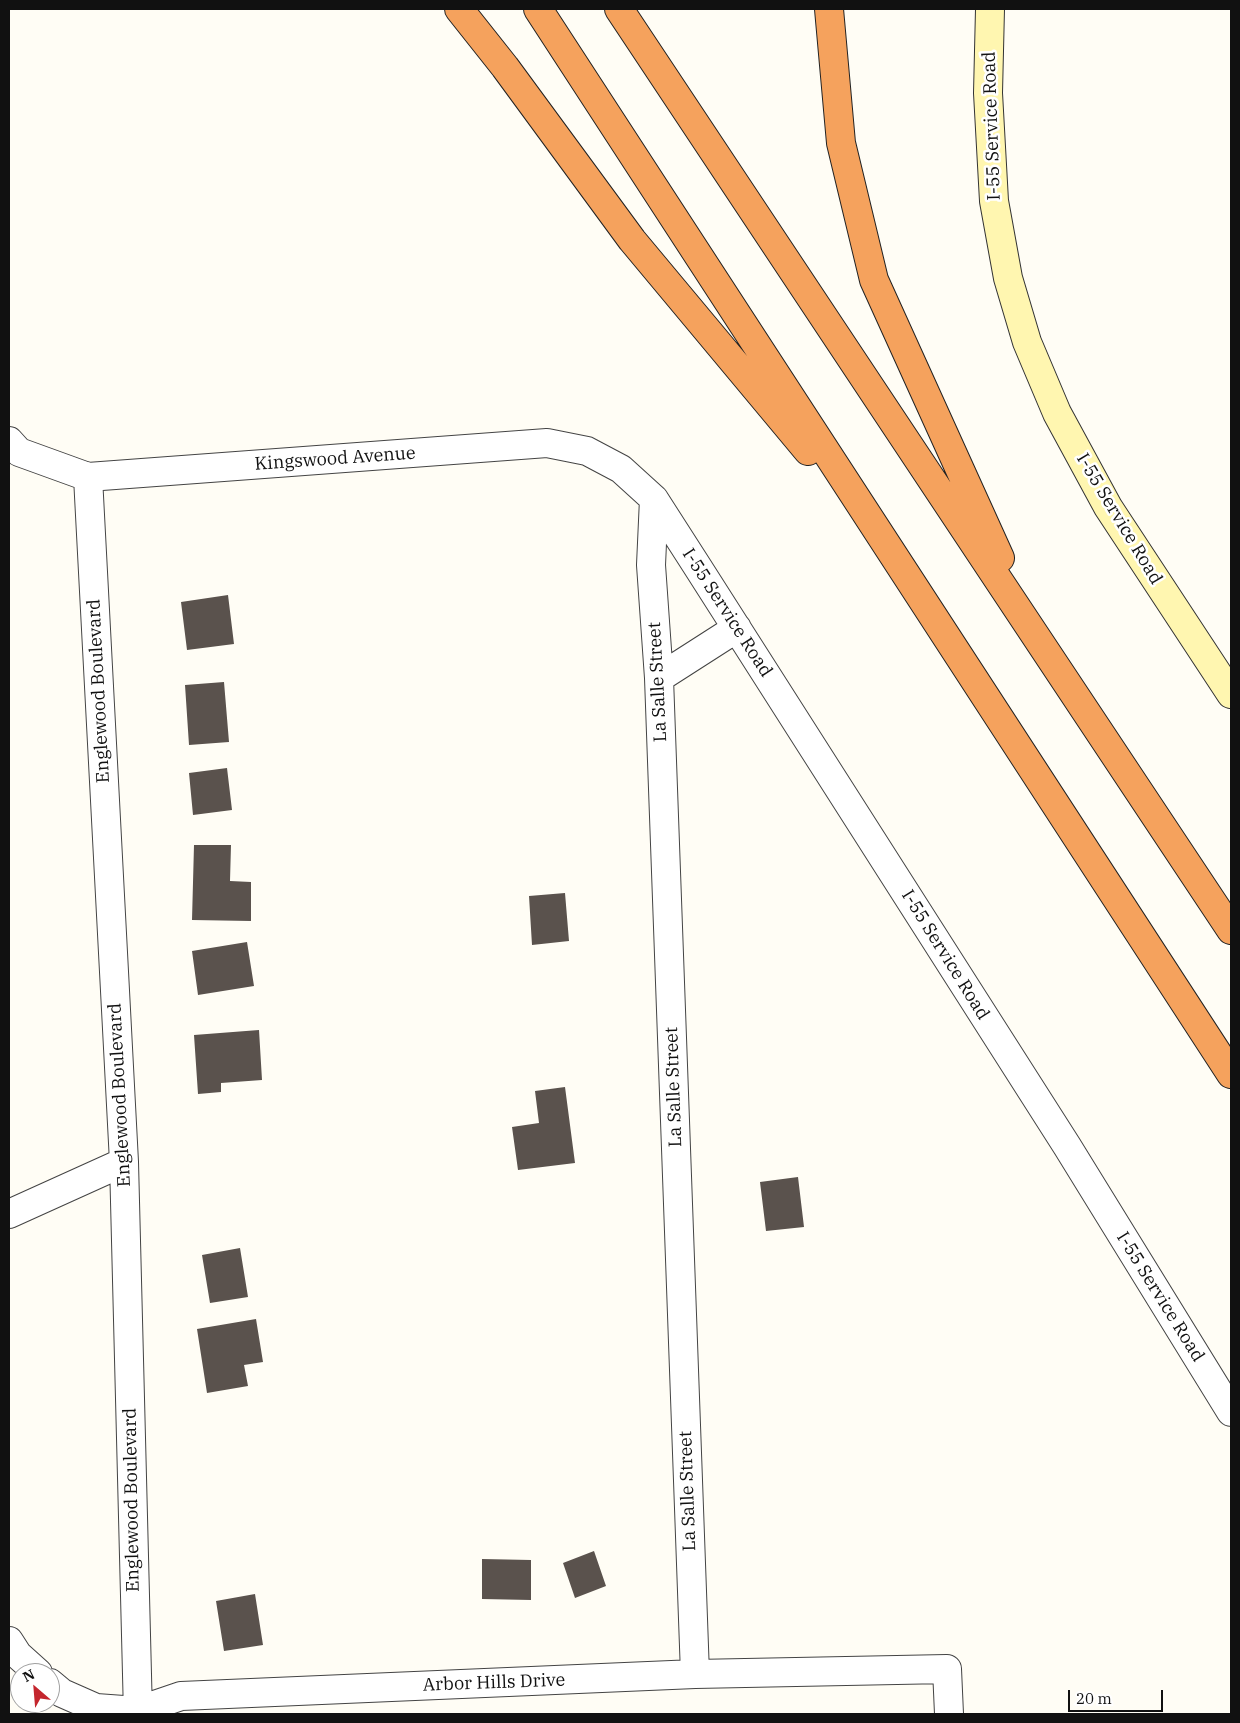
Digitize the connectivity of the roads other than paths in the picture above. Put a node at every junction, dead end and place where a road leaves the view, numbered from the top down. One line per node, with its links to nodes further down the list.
1 (459, 9): 9 (highway)
2 (538, 9): 9 (highway)
3 (618, 9): 11 (highway)
4 (829, 9): 11 (highway)
5 (990, 9): 13 (street, I-55 Service Road)
6 (9, 441): 7 (street, Kingswood Avenue)
7 (88, 477): 8 (street, Kingswood Avenue); 16 (street, Englewood Boulevard)
8 (654, 499): 10 (street, I-55 Service Road); 12 (street, La Salle Street)
9 (890, 548): 15 (highway)
10 (737, 628): 12 (street); 18 (street, I-55 Service Road)
11 (1034, 632): 14 (highway)
12 (659, 678): 21 (street, La Salle Street)
13 (1231, 694)
14 (1231, 930)
15 (1231, 1074)
16 (124, 1162): 17 (street); 23 (street, Englewood Boulevard)
17 (9, 1214)
18 (1231, 1412)
19 (9, 1641): 20 (street)
20 (27, 1663)
21 (695, 1674): 23 (street, Arbor Hills Drive); 24 (street, Arbor Hills Drive)
22 (60, 1691): 23 (street, Arbor Hills Drive)
23 (137, 1713)
24 (949, 1714)

